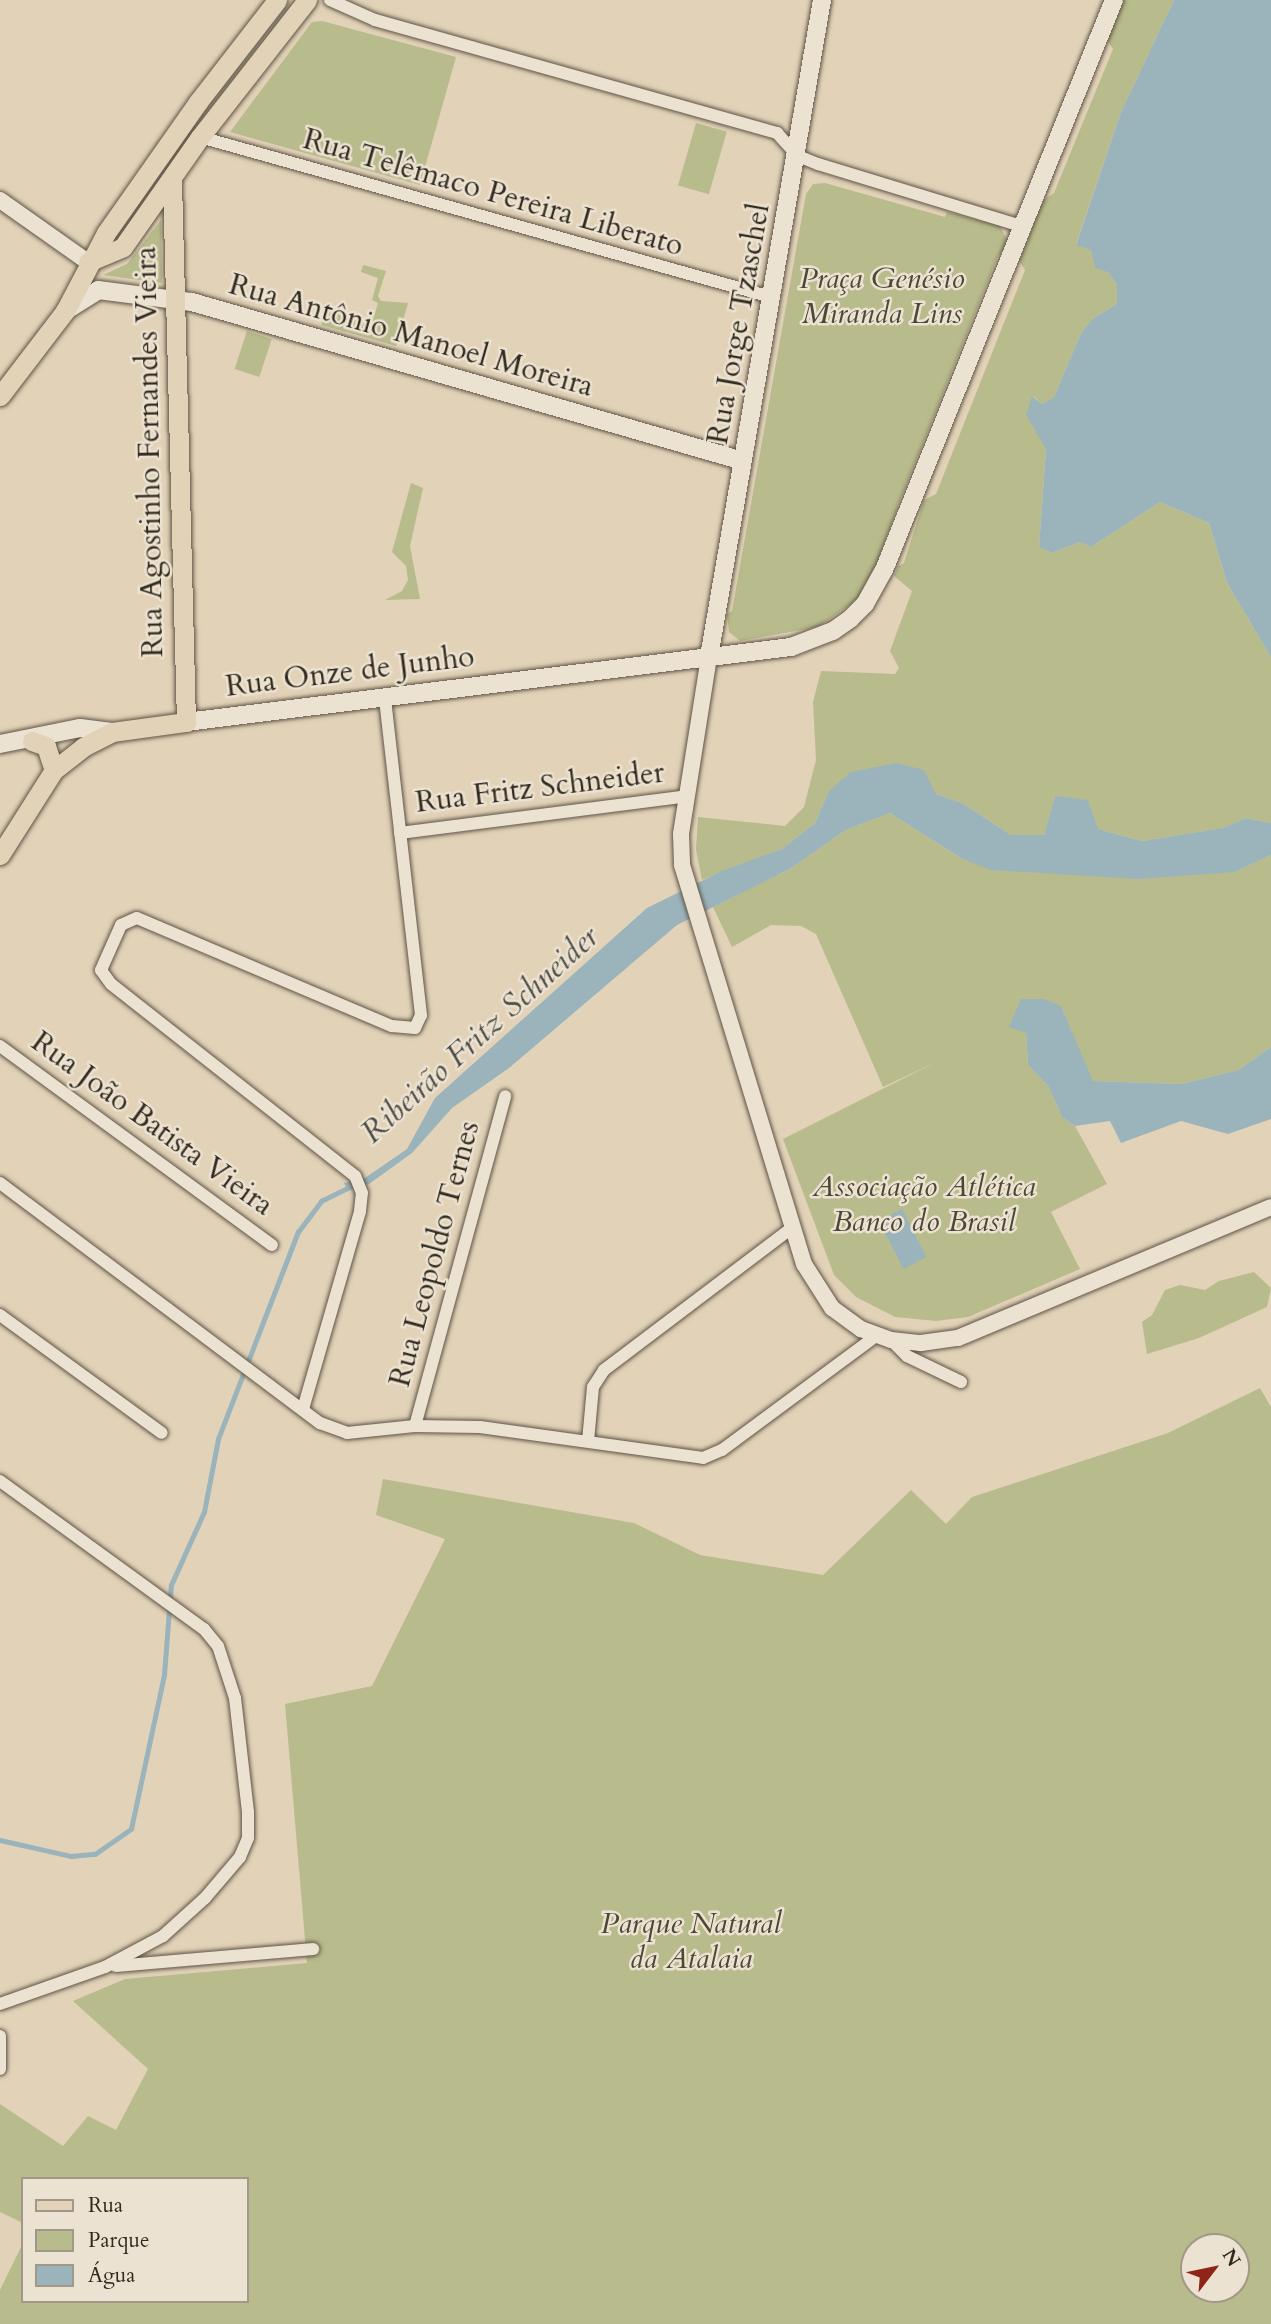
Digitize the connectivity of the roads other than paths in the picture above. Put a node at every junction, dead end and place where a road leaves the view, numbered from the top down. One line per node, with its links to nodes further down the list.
1 (277, 0): 11 (main road)
2 (307, 0): 6 (main road)
3 (330, 0): 7 (street)
4 (822, 0): 7 (main road, Rua Jorge Tzaschel)
5 (1114, 0): 10 (main road, Rua Onze de Junho)
6 (200, 137): 8 (main road); 12 (street, Rua Telêmaco Pereira Liberato)
7 (798, 156): 10 (street); 12 (main road, Rua Jorge Tzaschel)
8 (172, 180): 11 (main road); 13 (main road, Rua Agostinho Fernandes Vieira)
9 (0, 201): 11 (street)
10 (1024, 227): 17 (main road, Rua Onze de Junho)
11 (88, 262): 14 (main road)
12 (771, 297): 16 (main road, Rua Jorge Tzaschel)
13 (177, 300): 14 (main road, Rua Antônio Manoel Moreira); 16 (main road, Rua Antônio Manoel Moreira); 19 (main road, Rua Agostinho Fernandes Vieira)
14 (65, 311): 15 (main road)
15 (0, 396)
16 (743, 461): 17 (main road, Rua Jorge Tzaschel)
17 (709, 657): 18 (main road, Rua Onze de Junho); 24 (street)
18 (385, 698): 19 (main road, Rua Onze de Junho); 25 (street)
19 (186, 722): 20 (main road, Rua Onze de Junho)
20 (112, 732): 21 (main road, Rua Onze de Junho); 23 (main road)
21 (32, 741): 22 (main road, Rua Onze de Junho); 23 (main road)
22 (0, 744)
23 (54, 770): 26 (main road)
24 (687, 796): 25 (street, Rua Fritz Schneider); 31 (street)
25 (400, 833): 36 (street)
26 (0, 855)
27 (0, 1046): 32 (street, Rua João Batista Vieira)
28 (505, 1096): 37 (street, Rua Leopoldo Ternes)
29 (0, 1182): 36 (street)
30 (1271, 1208): 34 (street)
31 (792, 1228): 34 (street); 39 (street)
32 (272, 1245)
33 (0, 1315): 38 (street)
34 (883, 1338): 35 (street); 39 (street)
35 (961, 1382)
36 (303, 1409): 37 (street)
37 (415, 1426): 39 (street)
38 (162, 1433)
39 (588, 1441)
40 (0, 1481): 42 (street)
41 (313, 1949): 42 (street)
42 (105, 1967): 43 (street)
43 (0, 2004)
44 (0, 2036): 45 (street)
45 (0, 2069)

